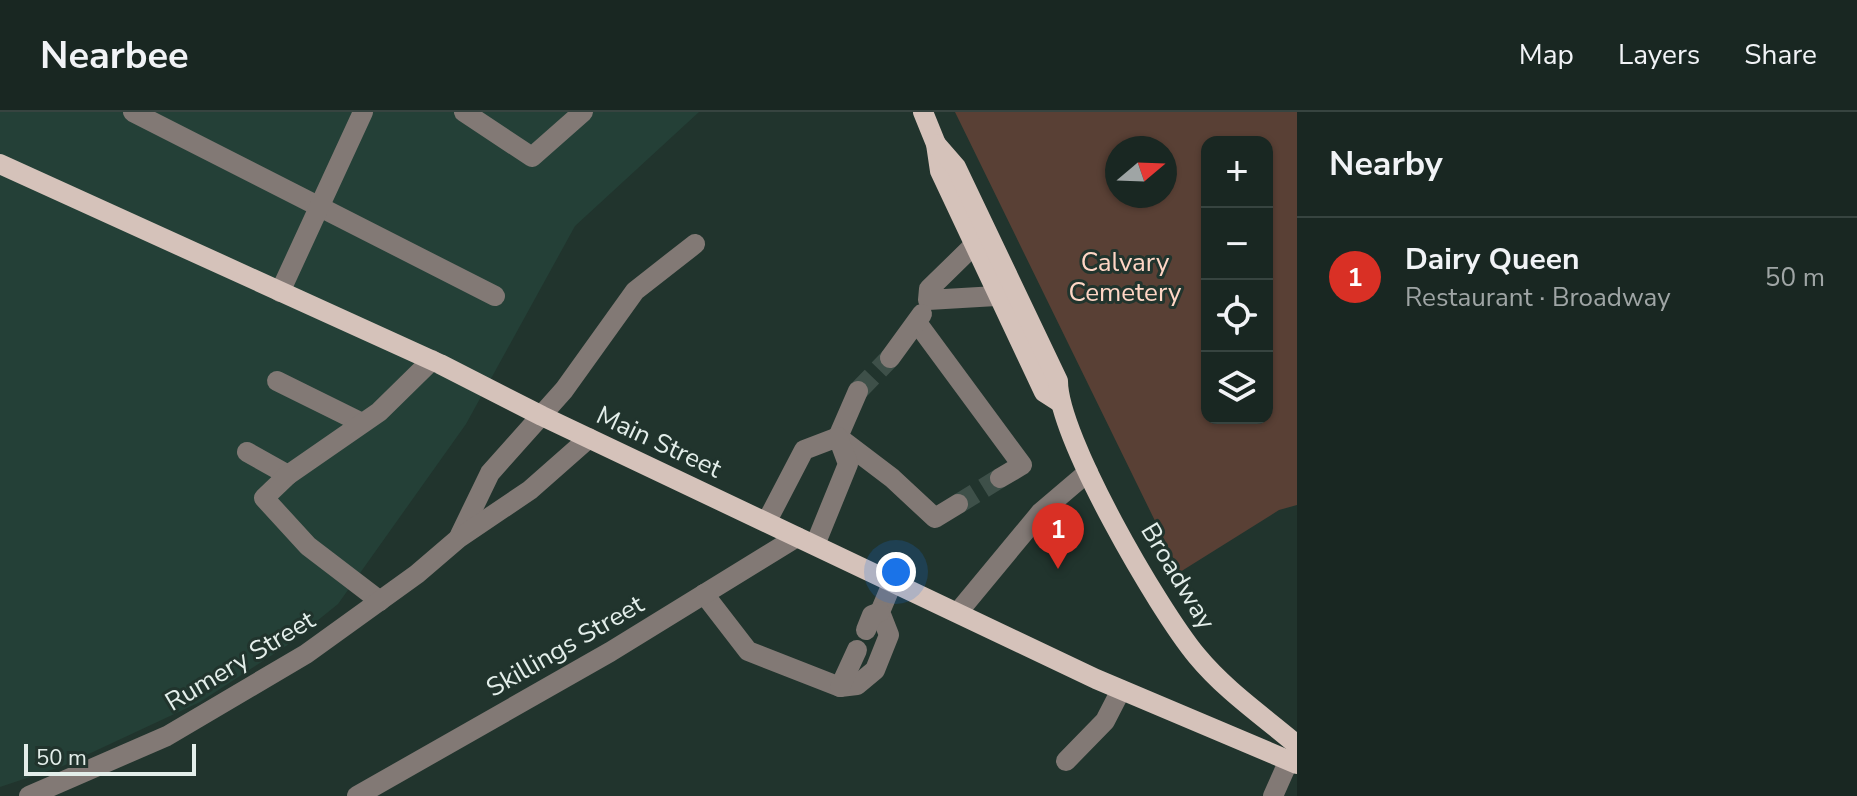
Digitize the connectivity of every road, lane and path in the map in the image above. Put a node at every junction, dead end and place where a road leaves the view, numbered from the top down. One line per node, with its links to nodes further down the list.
1 (133, 112): 8 (street)
2 (363, 112): 8 (street)
3 (464, 112): 4 (street)
4 (583, 112)
5 (923, 112): 6 (main road, Broadway)
6 (936, 144): 10 (main road, Broadway); 20 (main road, Broadway)
7 (0, 164): 11 (main road, Main Street)
8 (317, 209): 11 (street); 12 (street)
9 (695, 244): 21 (street, Rumery Street)
10 (973, 246): 13 (main road, Broadway); 14 (street)
11 (280, 292): 17 (main road, Main Street)
12 (495, 296)
13 (996, 296): 14 (street); 20 (main road, Broadway)
14 (928, 300): 15 (street)
15 (918, 324): 16 (street); 28 (street)
16 (890, 358)
17 (432, 360): 21 (main road, Main Street); 22 (street)
18 (277, 381): 22 (street)
19 (858, 391): 23 (street)
20 (1058, 401): 26 (main road, Broadway)
21 (542, 416): 24 (main road, Main Street); 31 (street, Rumery Street)
22 (362, 423): 27 (street)
23 (838, 437): 29 (street); 30 (street); 32 (street)
24 (589, 438): 30 (main road, Main Street); 31 (street, Rumery Street)
25 (247, 452): 27 (street)
26 (1088, 472): 36 (street); 42 (main road, Broadway)
27 (288, 475): 35 (street)
28 (1000, 478)
29 (958, 504)
30 (767, 521): 32 (main road, Main Street)
31 (459, 538): 35 (street, Rumery Street)
32 (806, 541): 33 (main road, Main Street); 34 (street, Skillings Street)
33 (893, 581): 36 (main road, Main Street); 37 (street)
34 (704, 594): 40 (street); 45 (street, Skillings Street)
35 (380, 601): 44 (street, Rumery Street)
36 (959, 611): 41 (main road, Main Street)
37 (880, 612): 38 (street); 40 (street)
38 (866, 630)
39 (857, 650): 40 (street)
40 (840, 687)
41 (1121, 690): 42 (main road, Main Street); 43 (street)
42 (1294, 756): 46 (street)
43 (1066, 761)
44 (29, 796)
45 (357, 796)
46 (1273, 796)

